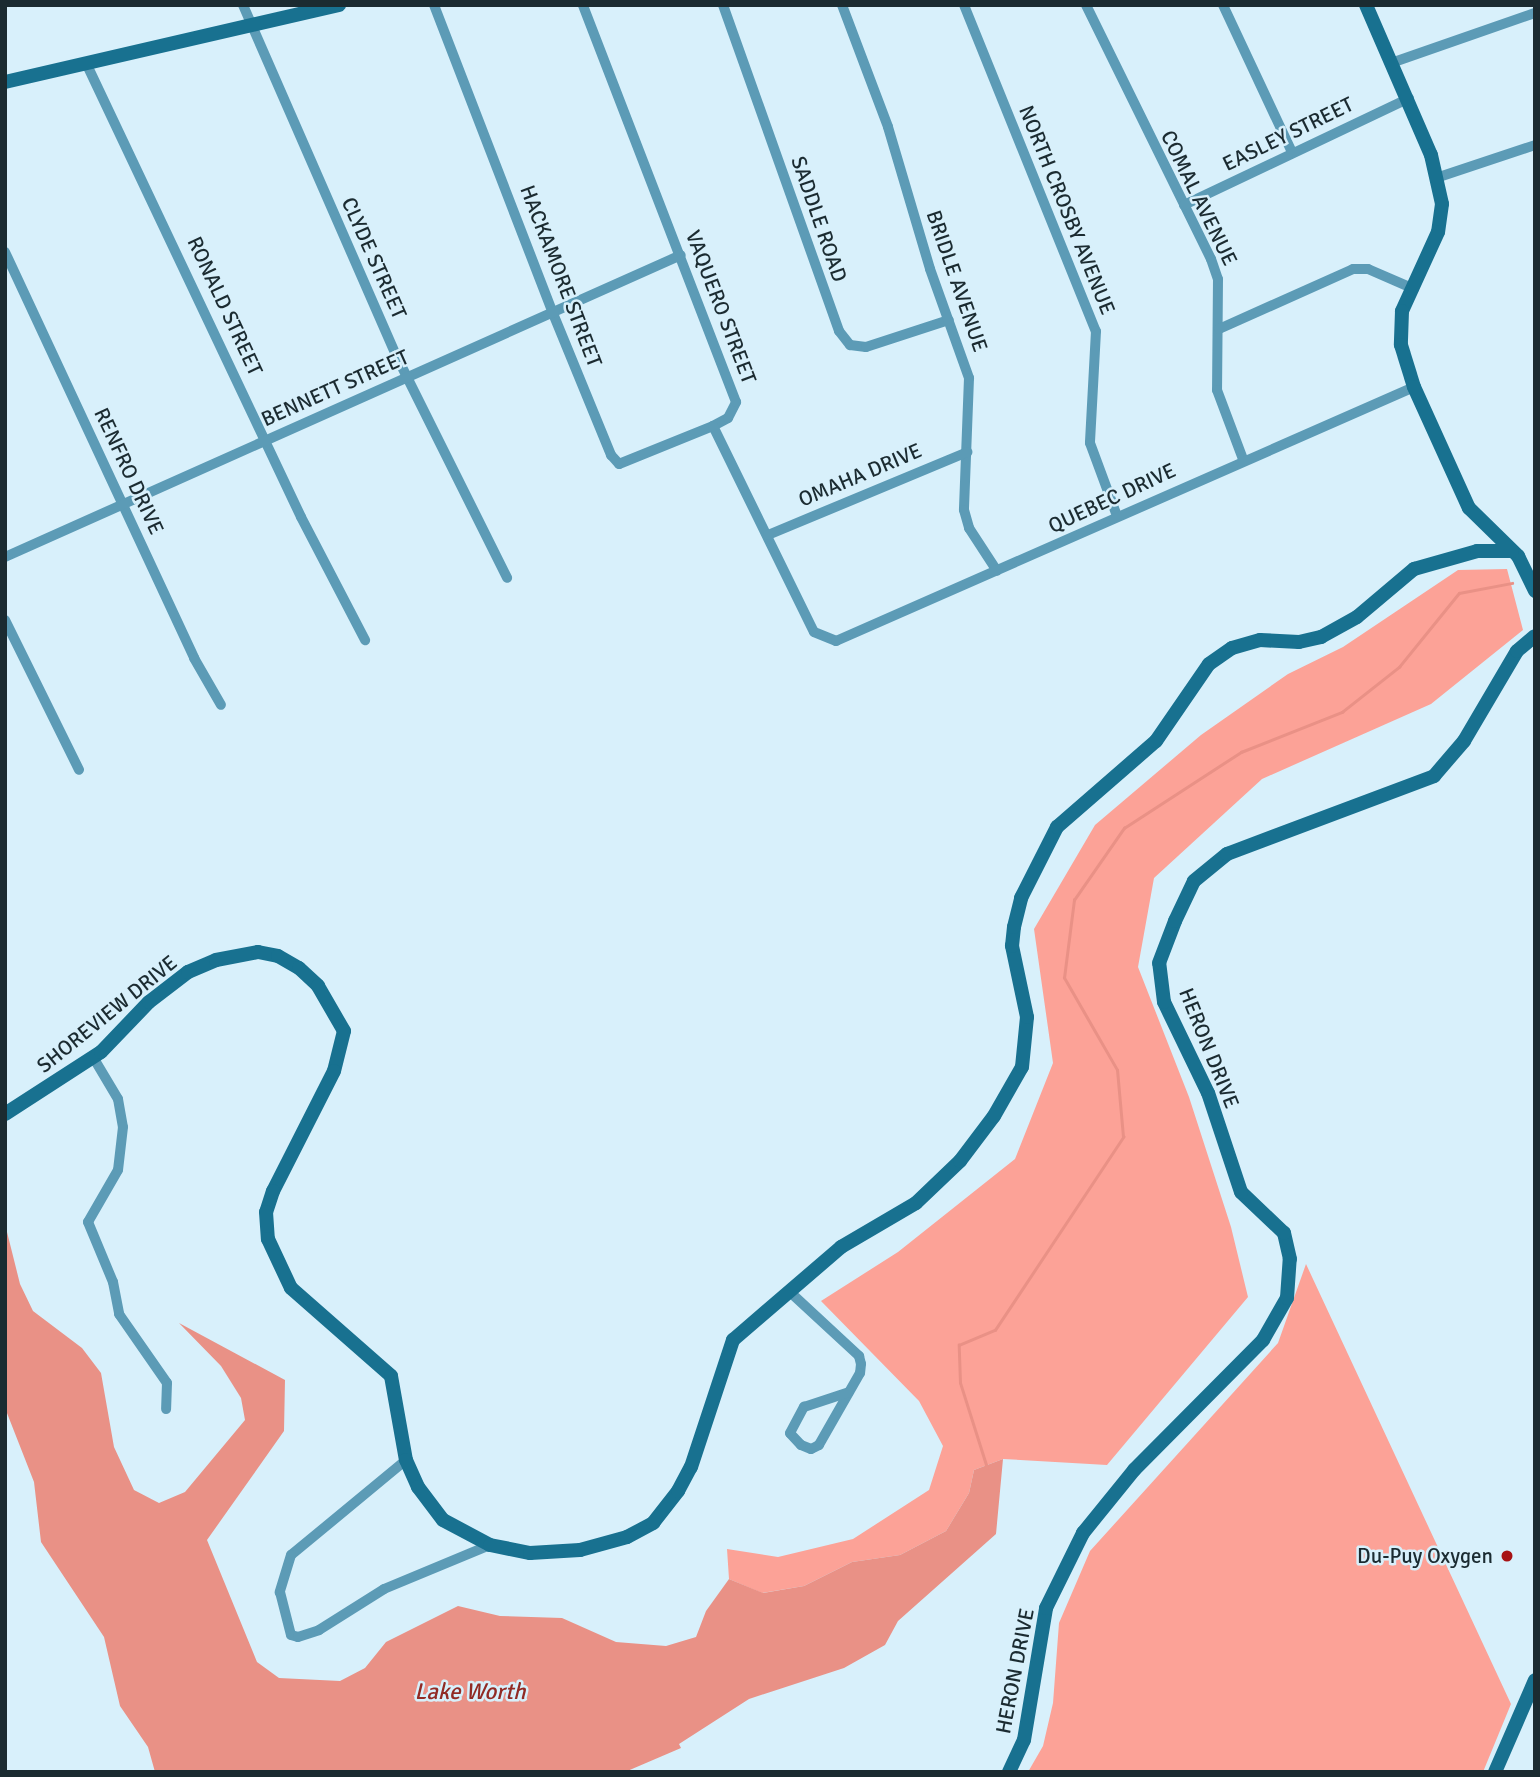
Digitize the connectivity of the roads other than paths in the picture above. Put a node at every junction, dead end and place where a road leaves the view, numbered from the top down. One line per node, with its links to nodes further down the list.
1 (243, 5): 12 (street, CLYDE STREET)
2 (338, 5): 12 (street)
3 (434, 5): 24 (street, HACKAMORE STREET)
4 (583, 5): 22 (street, VAQUERO STREET)
5 (723, 5): 25 (street, SADDLE ROAD)
6 (842, 5): 25 (street, BRIDLE AVENUE)
7 (964, 5): 34 (street, NORTH CROSBY AVENUE)
8 (1086, 5): 20 (street, COMAL AVENUE)
9 (1223, 5): 18 (street)
10 (1366, 5): 13 (street)
11 (1535, 13): 13 (street)
12 (250, 26): 14 (street); 27 (street, CLYDE STREET)
13 (1394, 62): 16 (street)
14 (87, 65): 15 (street); 30 (street, RONALD STREET)
15 (5, 82)
16 (1409, 98): 18 (street, EASLEY STREET); 19 (street)
17 (1535, 145): 19 (street)
18 (1292, 152): 20 (street, EASLEY STREET)
19 (1438, 177): 23 (street)
20 (1184, 205): 26 (street, COMAL AVENUE)
21 (5, 252): 33 (street, RENFRO DRIVE)
22 (681, 255): 24 (street, BENNETT STREET); 29 (street, VAQUERO STREET)
23 (1414, 289): 26 (street); 28 (street)
24 (552, 311): 27 (street, BENNETT STREET); 29 (street, HACKAMORE STREET)
25 (949, 320): 31 (street, BRIDLE AVENUE)
26 (1219, 329): 32 (street, COMAL AVENUE)
27 (407, 377): 30 (street, BENNETT STREET); 39 (street, CLYDE STREET)
28 (1414, 387): 32 (street, QUEBEC DRIVE); 36 (street)
29 (713, 426): 35 (street)
30 (265, 440): 33 (street, BENNETT STREET); 43 (street, RONALD STREET)
31 (967, 452): 35 (street, OMAHA DRIVE); 38 (street, BRIDLE AVENUE)
32 (1243, 459): 34 (street, QUEBEC DRIVE)
33 (123, 503): 37 (street, BENNETT STREET); 44 (street, RENFRO DRIVE)
34 (1117, 516): 38 (street, QUEBEC DRIVE)
35 (768, 535): 38 (street, QUEBEC DRIVE)
36 (1512, 551): 40 (street); 48 (street, SHOREVIEW DRIVE)
37 (5, 557)
38 (996, 571)
39 (507, 578)
40 (1535, 591)
41 (5, 620): 45 (street)
42 (1535, 636): 54 (street, HERON DRIVE)
43 (365, 640)
44 (221, 705)
45 (79, 770)
46 (93, 1057): 47 (street, SHOREVIEW DRIVE); 50 (street); 51 (street, SHOREVIEW DRIVE)
47 (5, 1114)
48 (791, 1293): 49 (street); 52 (street, SHOREVIEW DRIVE)
49 (849, 1392): 49 (street)
50 (166, 1409)
51 (406, 1460): 52 (street, SHOREVIEW DRIVE); 52 (street)
52 (489, 1545)
53 (1533, 1685): 55 (street)
54 (1009, 1772)
55 (1495, 1772)

